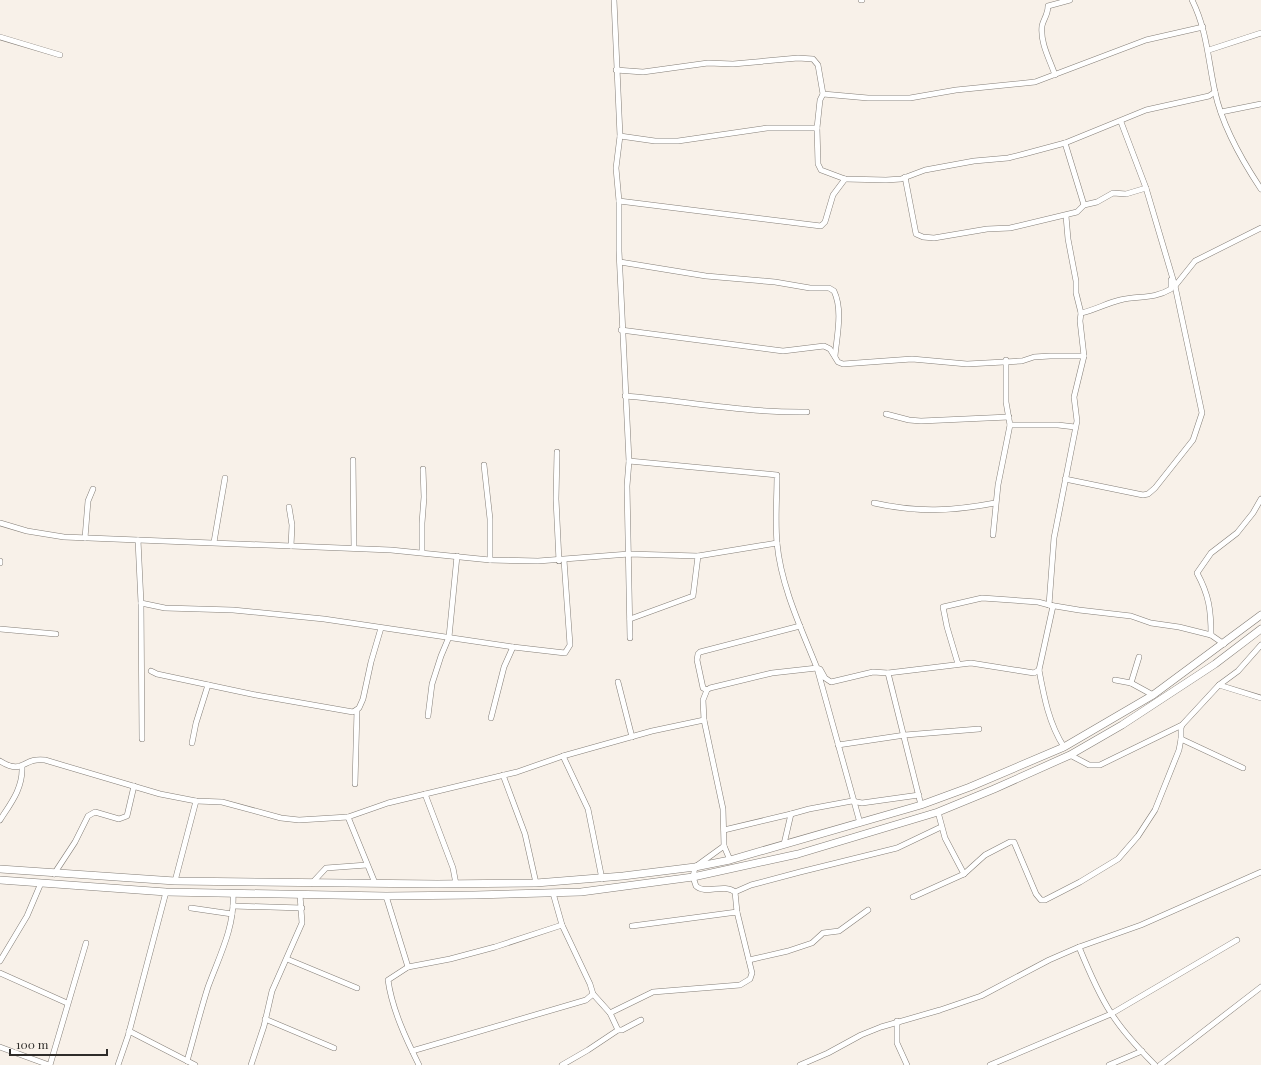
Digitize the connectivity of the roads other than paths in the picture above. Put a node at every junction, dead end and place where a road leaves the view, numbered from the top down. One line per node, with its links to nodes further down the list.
1 (614, 0): 9 (street)
2 (1070, 0): 10 (street)
3 (1192, 0): 4 (street)
4 (1203, 27): 7 (street); 10 (street)
5 (1261, 33): 7 (street)
6 (0, 37): 8 (street)
7 (1209, 50): 11 (street)
8 (60, 55)
9 (616, 70): 12 (street); 19 (street)
10 (1055, 75): 12 (street)
11 (1215, 92): 13 (street); 14 (street)
12 (823, 94): 18 (street)
13 (1209, 96): 14 (street); 17 (street)
14 (1217, 100): 16 (street)
15 (1261, 104): 16 (street)
16 (1221, 112): 24 (street)
17 (1121, 122): 20 (street); 23 (street)
18 (817, 128): 19 (street); 22 (street)
19 (620, 136): 25 (street)
20 (1065, 143): 21 (street); 26 (street)
21 (905, 177): 22 (street); 27 (street)
22 (845, 179): 25 (street)
23 (1146, 188): 26 (street); 30 (street)
24 (1261, 189)
25 (619, 201): 29 (street)
26 (1084, 205): 27 (street)
27 (1066, 216): 32 (street)
28 (1261, 228): 31 (street)
29 (620, 262): 33 (street); 34 (street)
30 (1172, 277): 31 (street); 32 (street)
31 (1175, 286): 49 (street)
32 (1081, 313): 35 (street)
33 (621, 330): 34 (street); 37 (street)
34 (835, 356): 36 (street)
35 (1084, 356): 36 (street); 42 (street)
36 (1006, 360): 40 (street)
37 (624, 396): 38 (street); 45 (street)
38 (807, 412)
39 (886, 414): 40 (street)
40 (1009, 417): 41 (street)
41 (1010, 425): 42 (street); 53 (street)
42 (1075, 427): 49 (street)
43 (557, 452): 68 (street)
44 (353, 460): 62 (street)
45 (628, 461): 60 (street); 64 (street)
46 (484, 465): 67 (street)
47 (423, 469): 63 (street)
48 (225, 478): 59 (street)
49 (1065, 479): 70 (street)
50 (93, 489): 57 (street)
51 (1261, 499): 78 (street)
52 (874, 502): 53 (street)
53 (995, 503): 56 (street)
54 (289, 507): 61 (street)
55 (0, 523): 57 (street)
56 (993, 535)
57 (85, 538): 58 (street)
58 (138, 540): 59 (street); 69 (street)
59 (214, 542): 61 (street)
60 (777, 543): 66 (street); 73 (street)
61 (291, 546): 62 (street)
62 (354, 548): 63 (street)
63 (422, 552): 65 (street)
64 (629, 554): 66 (street); 68 (street); 72 (street)
65 (457, 556): 67 (street); 79 (street)
66 (698, 556): 72 (street)
67 (490, 560): 68 (street)
68 (561, 560): 83 (street)
69 (141, 603): 74 (street); 106 (street)
70 (1053, 606): 78 (street); 85 (street); 87 (street)
71 (1261, 615): 81 (main road)
72 (630, 619): 80 (street)
73 (800, 626): 86 (street); 95 (street)
74 (381, 628): 79 (street); 98 (street)
75 (0, 629): 77 (street)
76 (1261, 629): 111 (main road)
77 (56, 634)
78 (1211, 635): 81 (street)
79 (449, 637): 83 (street); 99 (street)
80 (630, 638)
81 (1224, 644): 96 (main road)
82 (1261, 645): 94 (street)
83 (513, 647): 100 (street)
84 (1139, 657): 92 (street)
85 (958, 664): 87 (street); 89 (street)
86 (817, 668): 89 (street); 95 (street); 109 (street)
87 (1039, 670): 110 (street)
88 (151, 671): 93 (street)
89 (888, 673): 104 (street)
90 (1115, 680): 92 (street)
91 (618, 682): 105 (street)
92 (1131, 683): 96 (street)
93 (208, 684): 98 (street); 108 (street)
94 (1219, 685): 97 (street); 102 (street)
95 (707, 690): 101 (street)
96 (1153, 695): 110 (main road)
97 (1261, 698)
98 (357, 710): 117 (street)
99 (428, 716)
100 (491, 718)
101 (704, 720): 105 (street); 130 (street)
102 (1182, 725): 107 (street); 111 (street)
103 (979, 729): 104 (street)
104 (905, 735): 109 (street); 120 (street)
105 (632, 737): 112 (street)
106 (142, 739)
107 (1181, 739): 115 (street); 139 (street)
108 (192, 743)
109 (838, 745): 122 (street)
110 (1064, 746): 123 (main road)
111 (1070, 755): 124 (main road)
112 (563, 756): 116 (street); 141 (street)
113 (0, 761): 114 (street)
114 (22, 767): 118 (street); 127 (street)
115 (1243, 768)
116 (503, 775): 119 (street); 147 (street)
117 (355, 784)
118 (134, 786): 121 (street); 138 (street)
119 (425, 794): 126 (street); 148 (street)
120 (919, 795): 122 (street); 123 (street)
121 (196, 801): 126 (street); 143 (street)
122 (852, 801): 125 (street); 128 (street)
123 (921, 805): 128 (main road)
124 (938, 812): 129 (street); 140 (main road)
125 (791, 814): 130 (street); 131 (street)
126 (348, 817): 134 (street)
127 (0, 820)
128 (860, 823): 131 (main road)
129 (941, 827): 139 (street); 150 (street)
130 (724, 830): 132 (street)
131 (784, 844): 133 (main road)
132 (724, 846): 133 (street); 135 (street)
133 (730, 860): 135 (main road)
134 (367, 865): 145 (street); 146 (street)
135 (695, 867): 140 (street); 141 (main road)
136 (0, 869): 138 (main road)
137 (1261, 872): 166 (street)
138 (54, 874): 143 (main road)
139 (964, 874): 155 (street)
140 (693, 877): 150 (street); 151 (main road)
141 (602, 879): 147 (main road)
142 (0, 880): 144 (main road)
143 (175, 881): 145 (main road)
144 (40, 883): 149 (main road); 169 (street)
145 (312, 883): 146 (main road)
146 (375, 883): 148 (main road)
147 (536, 883): 148 (main road)
148 (456, 884)
149 (166, 892): 152 (main road); 182 (street)
150 (735, 892): 160 (street)
151 (553, 893): 154 (main road); 162 (street)
152 (233, 894): 153 (main road); 156 (street)
153 (300, 895): 154 (main road); 158 (street)
154 (386, 896): 170 (street)
155 (913, 897)
156 (233, 906): 158 (street); 161 (street)
157 (191, 908): 161 (street)
158 (302, 908): 167 (street)
159 (868, 910): 168 (street)
160 (737, 912): 163 (street); 168 (street)
161 (232, 914): 187 (street)
162 (562, 925): 170 (street); 174 (street)
163 (632, 926)
164 (1237, 940): 177 (street)
165 (86, 943): 175 (street)
166 (1079, 947): 177 (street); 180 (street)
167 (287, 959): 173 (street); 178 (street)
168 (749, 960): 176 (street)
169 (0, 961)
170 (408, 967): 185 (street)
171 (0, 973): 175 (street)
172 (1261, 987): 199 (street)
173 (357, 988)
174 (593, 994): 176 (street); 185 (street)
175 (67, 1003): 188 (street)
176 (610, 1013): 181 (street)
177 (1111, 1014): 186 (street); 196 (street)
178 (265, 1019): 184 (street); 191 (street)
179 (641, 1020): 181 (street)
180 (897, 1021): 194 (street); 195 (street)
181 (618, 1030): 193 (street)
182 (129, 1031): 187 (street); 189 (street)
183 (0, 1047): 188 (street)
184 (334, 1048)
185 (412, 1051): 192 (street)
186 (1142, 1051): 197 (street); 198 (street)
187 (186, 1061): 190 (street)
188 (50, 1065)
189 (118, 1065)
190 (195, 1065)
191 (251, 1065)
192 (419, 1065)
193 (562, 1065)
194 (800, 1065)
195 (907, 1065)
196 (990, 1065)
197 (1109, 1065)
198 (1155, 1065)
199 (1160, 1065)

